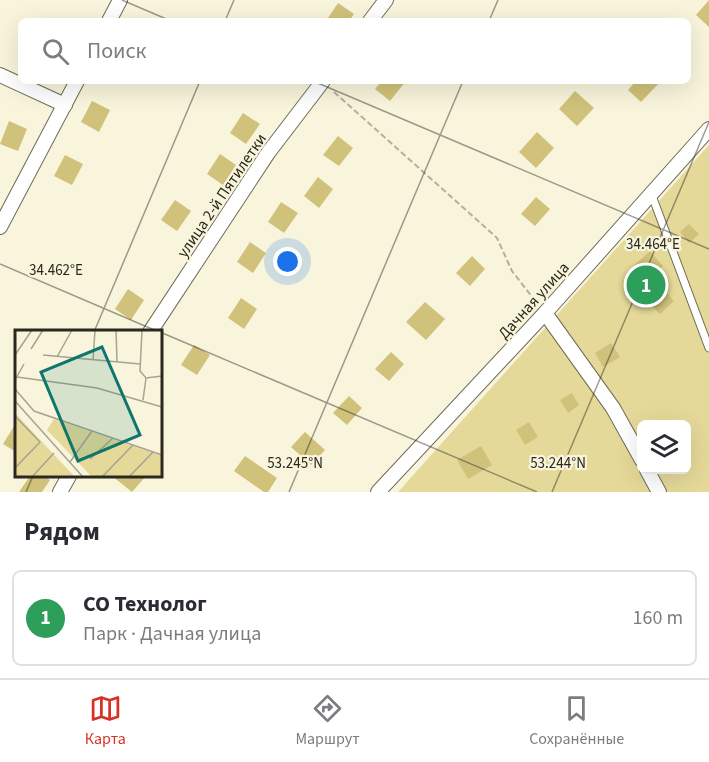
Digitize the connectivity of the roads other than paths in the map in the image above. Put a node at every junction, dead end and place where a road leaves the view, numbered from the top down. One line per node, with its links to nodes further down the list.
1 (120, 0): 3 (street)
2 (386, 0): 4 (street)
3 (111, 18)
4 (372, 18)
5 (0, 75): 6 (street)
6 (18, 83)
7 (20, 84): 10 (street)
8 (76, 84): 10 (street)
9 (321, 84): 15 (street, улица 2-й Пятилетки)
10 (65, 105): 13 (street)
11 (709, 129): 12 (street, Дачная улица)
12 (651, 192): 14 (street, Дачная улица); 16 (lane)
13 (0, 227)
14 (545, 313): 17 (street); 21 (street, Дачная улица)
15 (151, 330)
16 (709, 348)
17 (637, 451)
18 (649, 474): 22 (street)
19 (68, 477): 20 (street)
20 (60, 492)
21 (378, 492)
22 (659, 492)

